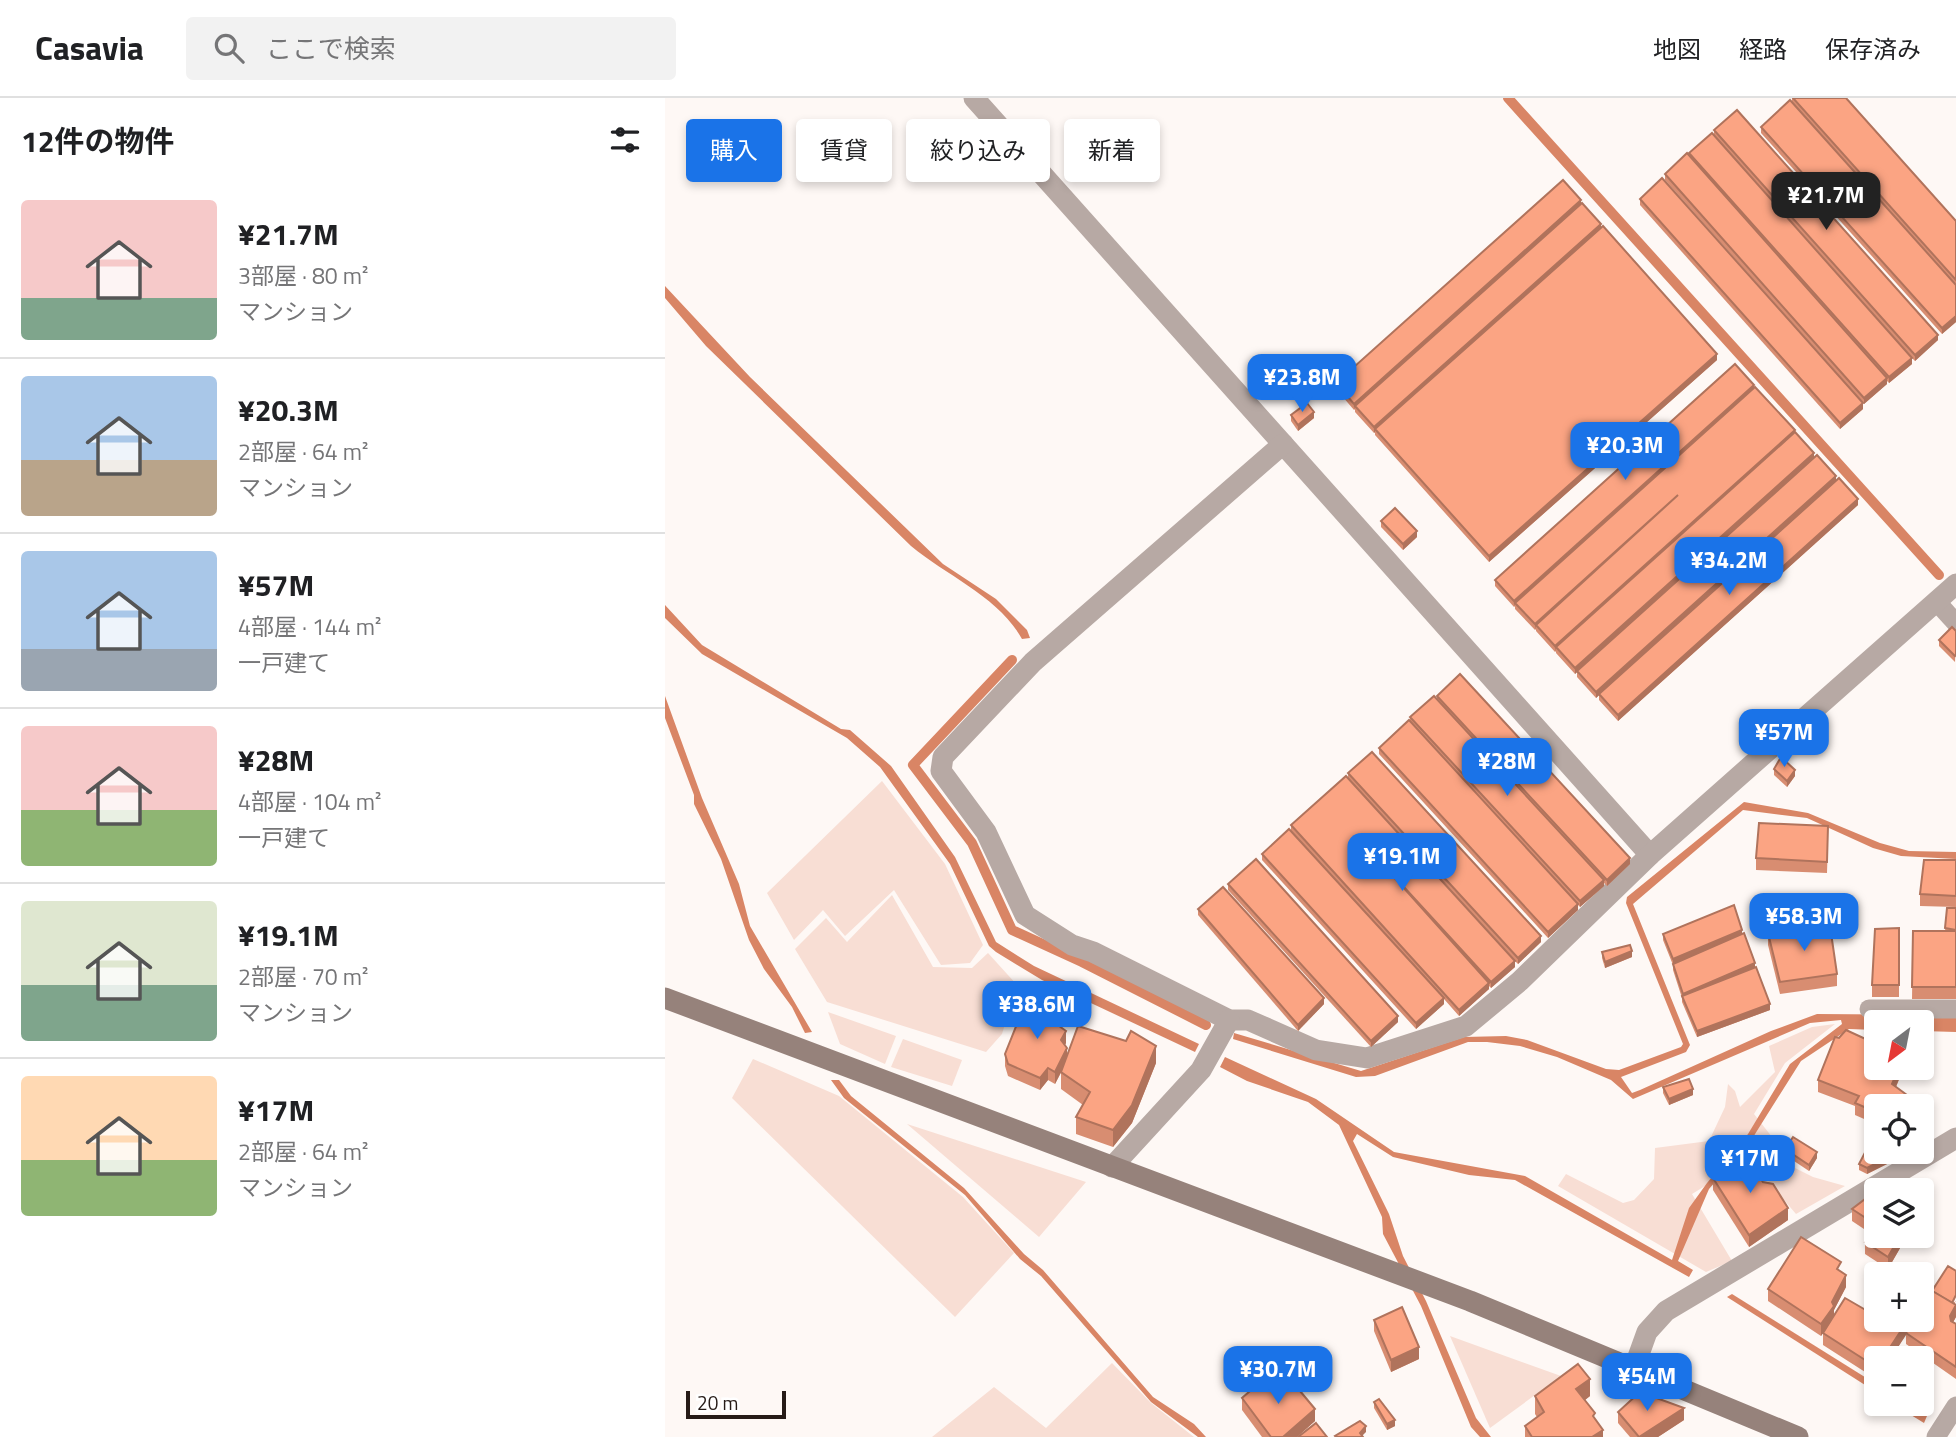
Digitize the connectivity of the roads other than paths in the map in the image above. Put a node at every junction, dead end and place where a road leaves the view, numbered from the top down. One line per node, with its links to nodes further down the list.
1 (974, 98): 2 (street)
2 (1283, 444): 6 (street); 10 (street)
3 (1956, 584): 4 (street)
4 (1936, 601): 5 (lane); 6 (street)
5 (1956, 623)
6 (1650, 855): 10 (street)
7 (665, 999): 12 (street)
8 (1870, 1009): 9 (lane)
9 (1956, 1009)
10 (1229, 1020): 12 (street)
11 (1956, 1138): 13 (street)
12 (1112, 1167): 13 (street)
13 (1634, 1368): 15 (street)
14 (1956, 1406): 16 (lane)
15 (1798, 1437)
16 (1936, 1437)

